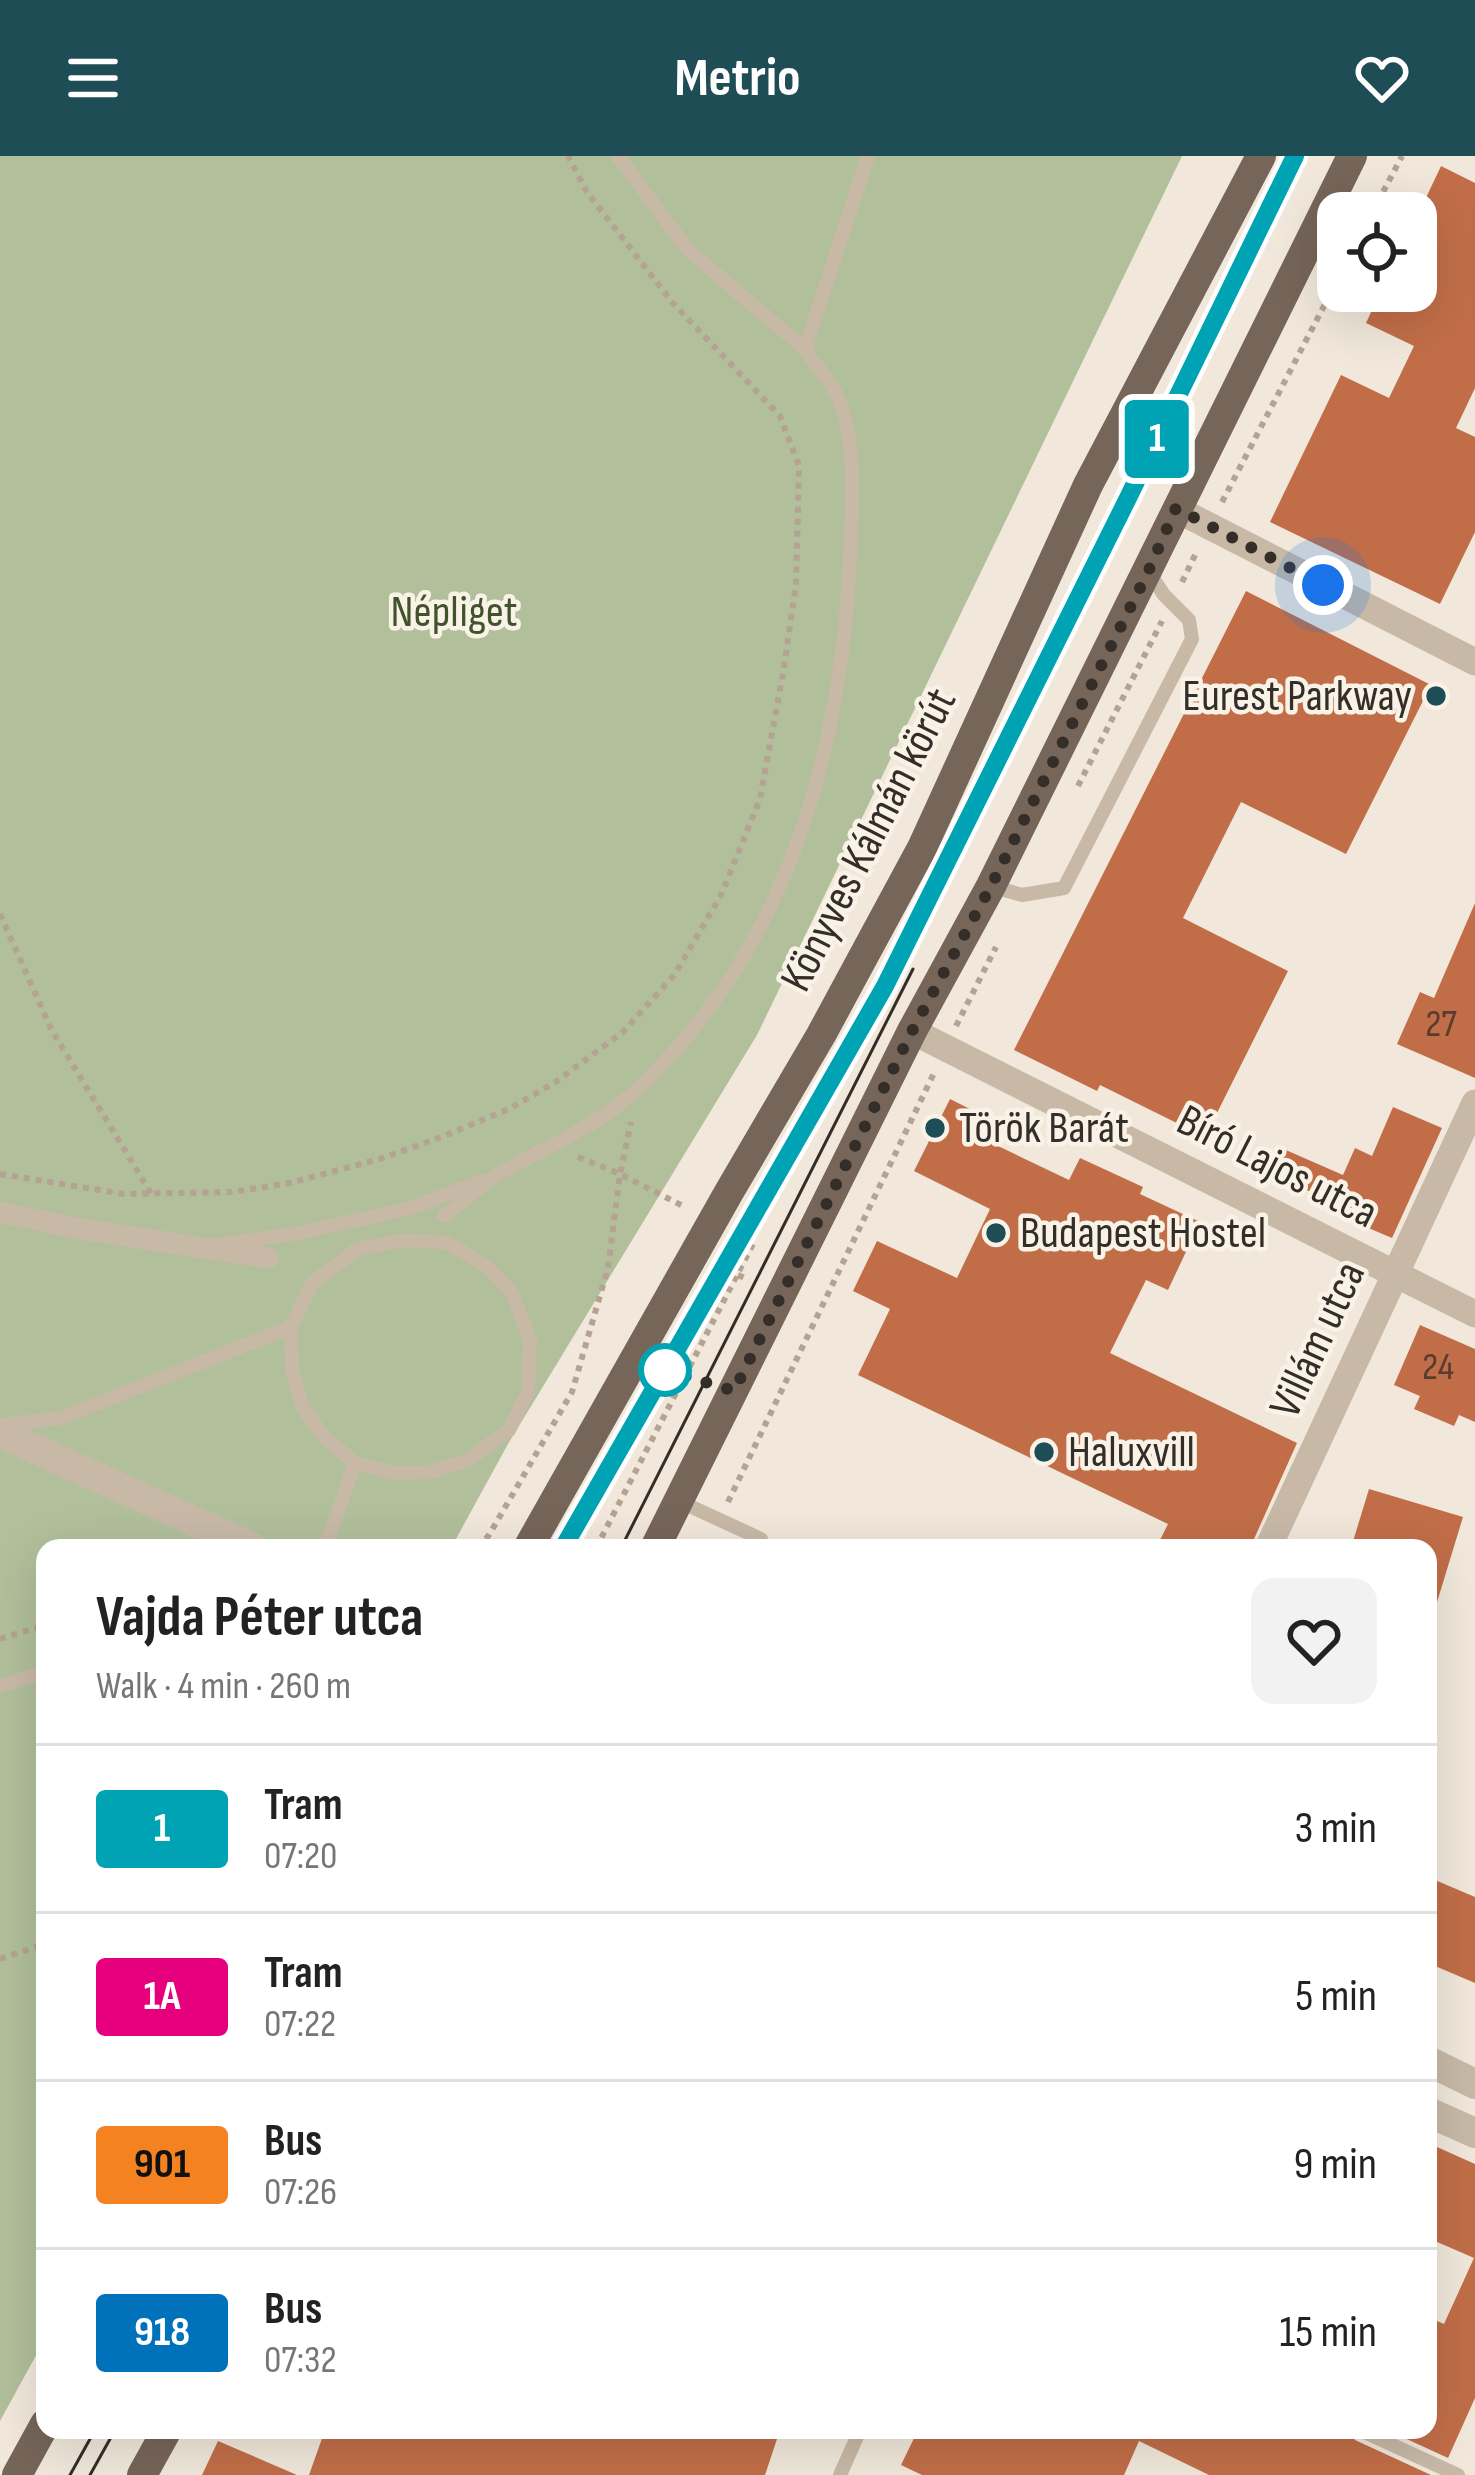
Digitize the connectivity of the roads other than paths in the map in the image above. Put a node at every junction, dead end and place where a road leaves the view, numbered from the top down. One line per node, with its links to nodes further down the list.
1 (618, 156): 5 (lane)
2 (868, 156): 5 (lane)
3 (1261, 156): 26 (main road, Könyves Kálmán körút)
4 (1352, 156): 6 (main road)
5 (805, 349): 12 (lane)
6 (1176, 508): 7 (main road); 8 (street)
7 (1148, 572): 9 (main road); 9 (lane)
8 (1475, 662)
9 (991, 886): 10 (main road)
10 (912, 1031): 17 (street, Bíró Lajos utca); 22 (main road)
11 (1475, 1103): 17 (street, Villám utca)
12 (499, 1174): 14 (lane); 15 (lane)
13 (0, 1212): 15 (street)
14 (444, 1216)
15 (201, 1247): 16 (street)
16 (268, 1258)
17 (1395, 1274): 18 (street, Bíró Lajos utca); 28 (street, Villám utca)
18 (1475, 1314)
19 (291, 1327): 20 (lane); 21 (lane); 21 (lane)
20 (0, 1430): 24 (street)
21 (355, 1463): 25 (lane)
22 (679, 1501): 23 (lane); 27 (main road)
23 (761, 1538)
24 (234, 1539)
25 (328, 1539)
26 (533, 1539)
27 (660, 1539)
28 (1272, 1539)
29 (36, 1675): 30 (lane)
30 (0, 1687)
31 (1437, 2065): 32 (street)
32 (1475, 2084)
33 (1437, 2116): 34 (street)
34 (1475, 2134)
35 (36, 2439): 39 (main road)
36 (161, 2439): 40 (main road)
37 (856, 2439): 41 (lane)
38 (1380, 2439): 42 (lane)
39 (16, 2475)
40 (142, 2475)
41 (840, 2475)
42 (1458, 2475)

